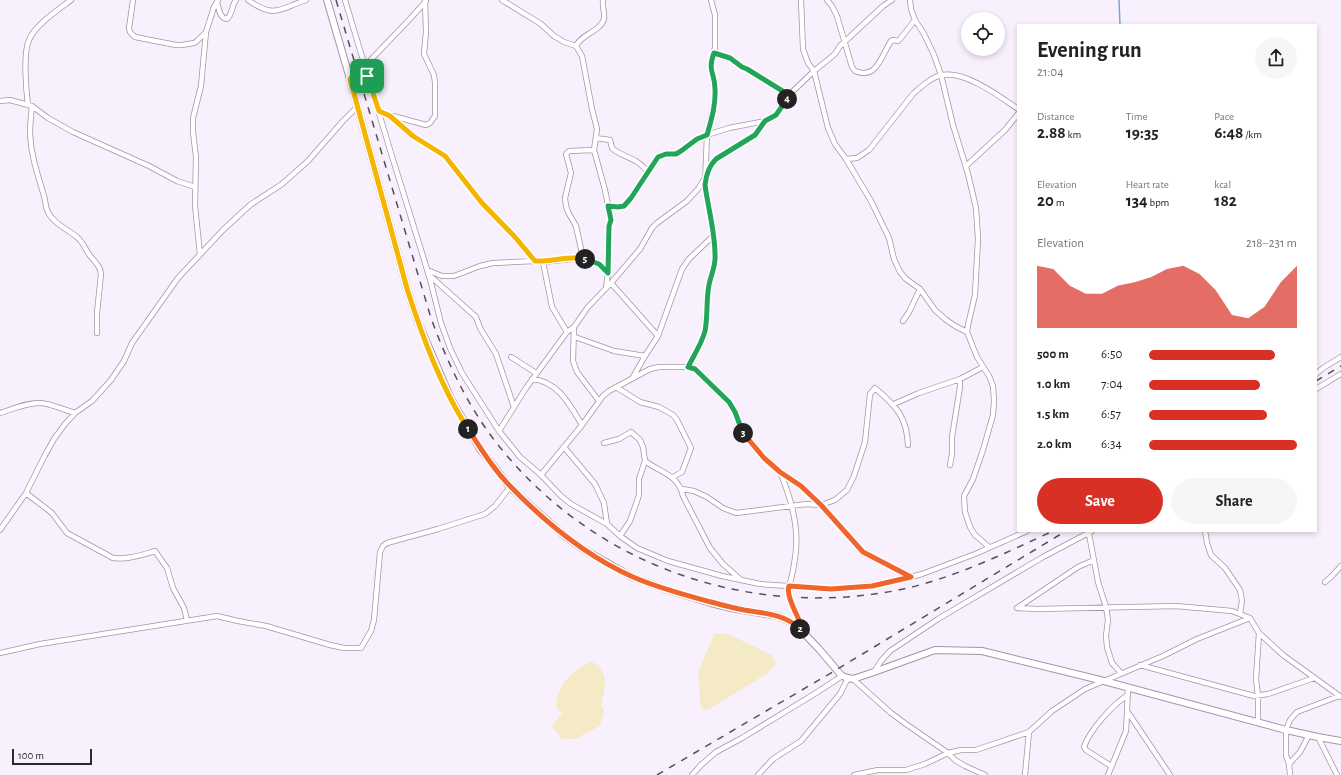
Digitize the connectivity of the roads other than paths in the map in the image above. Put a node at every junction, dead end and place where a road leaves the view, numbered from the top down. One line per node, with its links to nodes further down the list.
1 (71, 0): 28 (street)
2 (134, 0): 18 (street)
3 (218, 0): 4 (street); 18 (street)
4 (236, 0)
5 (248, 0): 6 (street)
6 (306, 0)
7 (327, 0): 25 (street)
8 (345, 0): 22 (street)
9 (502, 0): 20 (street)
10 (603, 0): 20 (street)
11 (711, 0): 21 (street)
12 (801, 0): 23 (street)
13 (827, 0): 19 (street)
14 (892, 0): 19 (street)
15 (910, 0): 17 (street)
16 (426, 1): 22 (street); 33 (street)
17 (915, 20): 19 (street); 24 (street)
18 (206, 32): 42 (street)
19 (844, 42): 23 (street)
20 (576, 46): 36 (street)
21 (714, 53): 26 (street); 35 (street)
22 (364, 65): 25 (street); 31 (street)
23 (814, 71): 26 (street); 38 (street)
24 (941, 76): 30 (street); 38 (street); 39 (street)
25 (350, 79): 29 (street)
26 (789, 95): 34 (street)
27 (0, 101): 28 (street)
28 (30, 106): 42 (street); 58 (street)
29 (357, 107): 45 (street); 89 (street)
30 (1017, 108)
31 (379, 111): 33 (street); 49 (street)
32 (1017, 115): 39 (street)
33 (390, 116): 47 (street)
34 (765, 121): 35 (street); 41 (street)
35 (707, 135): 40 (street); 41 (street)
36 (596, 138): 37 (street); 40 (street)
37 (594, 150): 43 (street); 46 (street)
38 (846, 160): 53 (street)
39 (966, 166): 57 (street)
40 (648, 172): 43 (street)
41 (706, 177): 44 (street); 51 (street)
42 (195, 187): 45 (street)
43 (608, 206): 50 (street)
44 (713, 236): 59 (street); 64 (street)
45 (200, 254): 78 (street)
46 (584, 258): 48 (street); 50 (street)
47 (535, 261): 48 (street); 49 (street)
48 (543, 262): 56 (street)
49 (428, 272): 76 (street); 80 (street)
50 (608, 273): 52 (street)
51 (611, 283): 52 (street); 59 (street)
52 (606, 288): 55 (street)
53 (920, 290): 54 (street); 57 (street)
54 (903, 321)
55 (574, 327): 56 (street); 60 (street)
56 (567, 332): 66 (street)
57 (967, 332): 65 (street)
58 (97, 333)
59 (658, 336): 61 (street)
60 (575, 337): 61 (street); 74 (street)
61 (645, 356): 69 (street)
62 (511, 357): 66 (street)
63 (1341, 357): 67 (street)
64 (688, 367): 69 (street); 86 (street)
65 (983, 368): 71 (street); 100 (street)
66 (536, 373): 70 (street)
67 (1317, 373)
68 (1341, 374): 73 (street)
69 (633, 377): 72 (street)
70 (532, 379): 76 (street); 79 (street)
71 (960, 379): 75 (street); 85 (street)
72 (616, 387): 74 (street); 88 (street)
73 (1317, 388)
74 (599, 401): 79 (street)
75 (894, 404): 82 (street); 92 (street)
76 (514, 407): 80 (street)
77 (0, 413): 78 (street)
78 (75, 413): 91 (street)
79 (582, 425): 83 (street)
80 (498, 431): 87 (street)
81 (604, 443): 84 (street)
82 (908, 445)
83 (564, 447): 87 (street); 94 (street)
84 (644, 461): 88 (street); 99 (street)
85 (950, 465)
86 (780, 472): 92 (street); 93 (street)
87 (541, 474): 94 (street)
88 (673, 477): 90 (street)
89 (510, 486): 110 (street); 111 (street)
90 (682, 488): 93 (street); 104 (street)
91 (26, 493): 95 (street); 110 (street)
92 (821, 505): 93 (street); 103 (street)
93 (791, 507): 106 (street)
94 (607, 524): 99 (street)
95 (0, 530)
96 (1025, 532): 100 (street)
97 (1091, 532): 101 (street); 115 (street)
98 (1205, 532): 108 (street)
99 (620, 536): 104 (street)
100 (990, 548): 103 (street)
101 (1094, 560): 107 (street); 107 (street)
102 (1341, 566): 105 (street)
103 (911, 577): 106 (street)
104 (742, 580): 106 (street)
105 (1325, 582)
106 (789, 586): 111 (street)
107 (1106, 607): 108 (street); 116 (street)
108 (1240, 613): 109 (street)
109 (1250, 618): 112 (street); 114 (street)
110 (187, 620): 113 (street)
111 (804, 633): 117 (street)
112 (1259, 633): 118 (street); 122 (street)
113 (0, 653)
114 (1140, 665): 116 (street); 122 (street)
115 (874, 672): 117 (street); 119 (street)
116 (1121, 673): 119 (street)
117 (848, 678): 131 (street); 135 (street); 136 (street)
118 (1314, 678): 122 (street); 123 (street)
119 (1104, 681): 120 (street); 127 (street)
120 (1128, 687): 121 (street); 125 (street)
121 (1128, 695): 124 (street); 133 (street)
122 (1258, 696): 125 (street)
123 (1340, 696): 126 (street)
124 (1127, 711): 133 (street); 141 (street)
125 (1258, 722): 126 (street)
126 (1286, 730): 128 (street); 132 (street)
127 (1029, 732): 131 (street); 139 (street)
128 (1309, 735): 129 (street); 132 (street)
129 (1318, 737): 130 (street); 143 (street)
130 (1341, 741)
131 (948, 753): 134 (street); 138 (street)
132 (1289, 764): 142 (street)
133 (1111, 766): 140 (street)
134 (887, 773): 137 (street)
135 (692, 775)
136 (758, 775)
137 (854, 775)
138 (985, 775)
139 (1025, 775)
140 (1108, 775)
141 (1170, 775)
142 (1290, 775)
143 (1337, 775)

